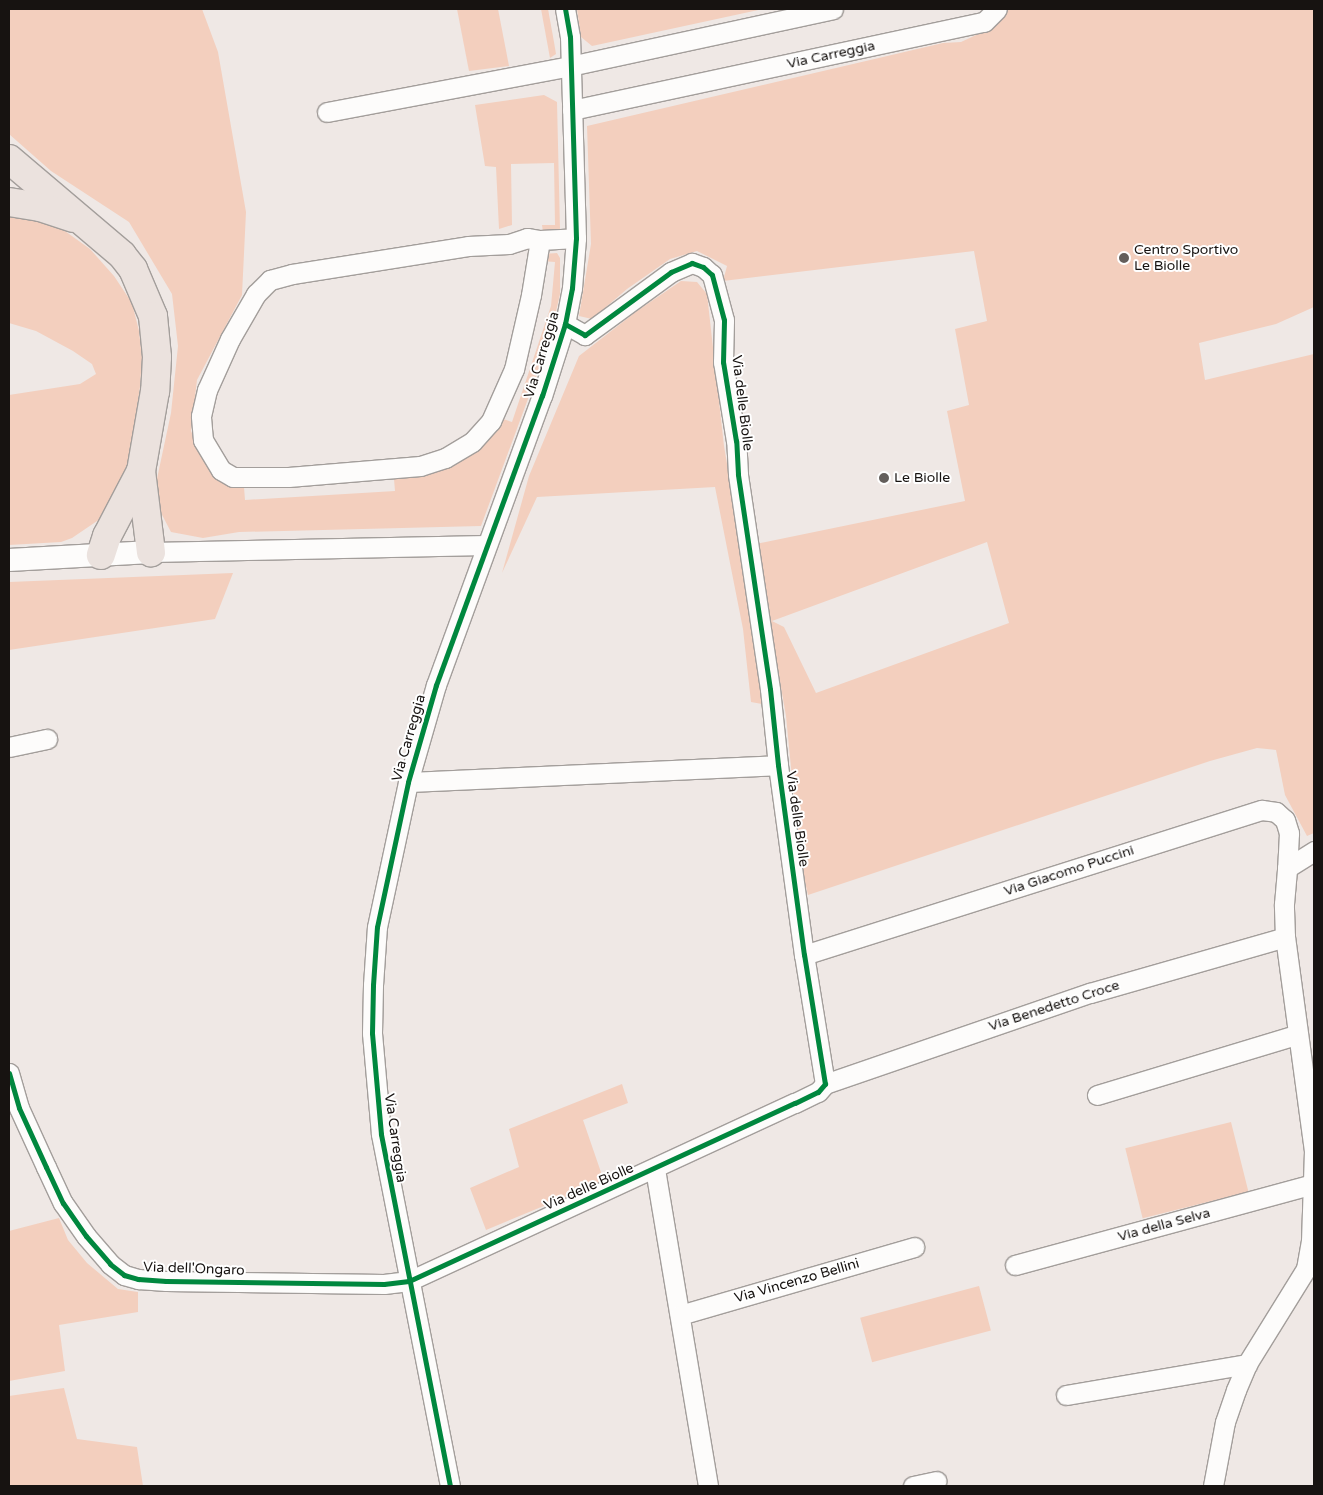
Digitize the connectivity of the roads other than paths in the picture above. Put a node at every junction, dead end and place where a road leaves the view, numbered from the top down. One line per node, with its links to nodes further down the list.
1 (565, 9): 4 (street, Via Carreggia)
2 (833, 9): 4 (street)
3 (997, 9): 5 (street, Via Carreggia)
4 (570, 66): 5 (street, Via Carreggia); 6 (street)
5 (572, 110): 10 (street, Via Carreggia)
6 (327, 112)
7 (9, 160): 9 (highway)
8 (9, 202): 9 (highway)
9 (79, 220): 13 (highway)
10 (576, 238): 11 (street, Via Carreggia); 12 (street, Via Carreggia)
11 (540, 240): 11 (street, Via Carreggia)
12 (565, 324): 14 (street, Via Carreggia); 20 (street, Via delle Biolle)
13 (141, 471): 15 (highway); 16 (highway)
14 (486, 545): 15 (street); 21 (street, Via Carreggia)
15 (151, 552): 16 (street)
16 (101, 555): 17 (street)
17 (9, 560)
18 (47, 739): 19 (street)
19 (9, 747)
20 (778, 765): 21 (street, Via delle Biolle); 25 (street, Via delle Biolle)
21 (408, 782): 35 (street, Via Carreggia)
22 (1314, 851): 23 (street)
23 (1287, 868): 24 (street); 25 (street, Via Giacomo Puccini)
24 (1285, 937): 26 (street); 28 (street, Via Benedetto Croce)
25 (804, 955): 28 (street, Via delle Biolle)
26 (1296, 1035): 29 (street); 30 (street)
27 (9, 1073): 35 (street, Via dell'Ongaro)
28 (825, 1084): 31 (street, Via delle Biolle)
29 (1096, 1095)
30 (1314, 1151): 32 (street)
31 (655, 1169): 35 (street, Via delle Biolle); 36 (street)
32 (1313, 1184): 34 (street, Via della Selva); 37 (street)
33 (914, 1247): 36 (street, Via Vincenzo Bellini)
34 (1015, 1265)
35 (409, 1281): 40 (street, Via Carreggia)
36 (680, 1315): 41 (street)
37 (1247, 1364): 38 (street); 43 (street)
38 (1066, 1395)
39 (936, 1481): 42 (street)
40 (450, 1486)
41 (708, 1486)
42 (913, 1486)
43 (1212, 1486)

